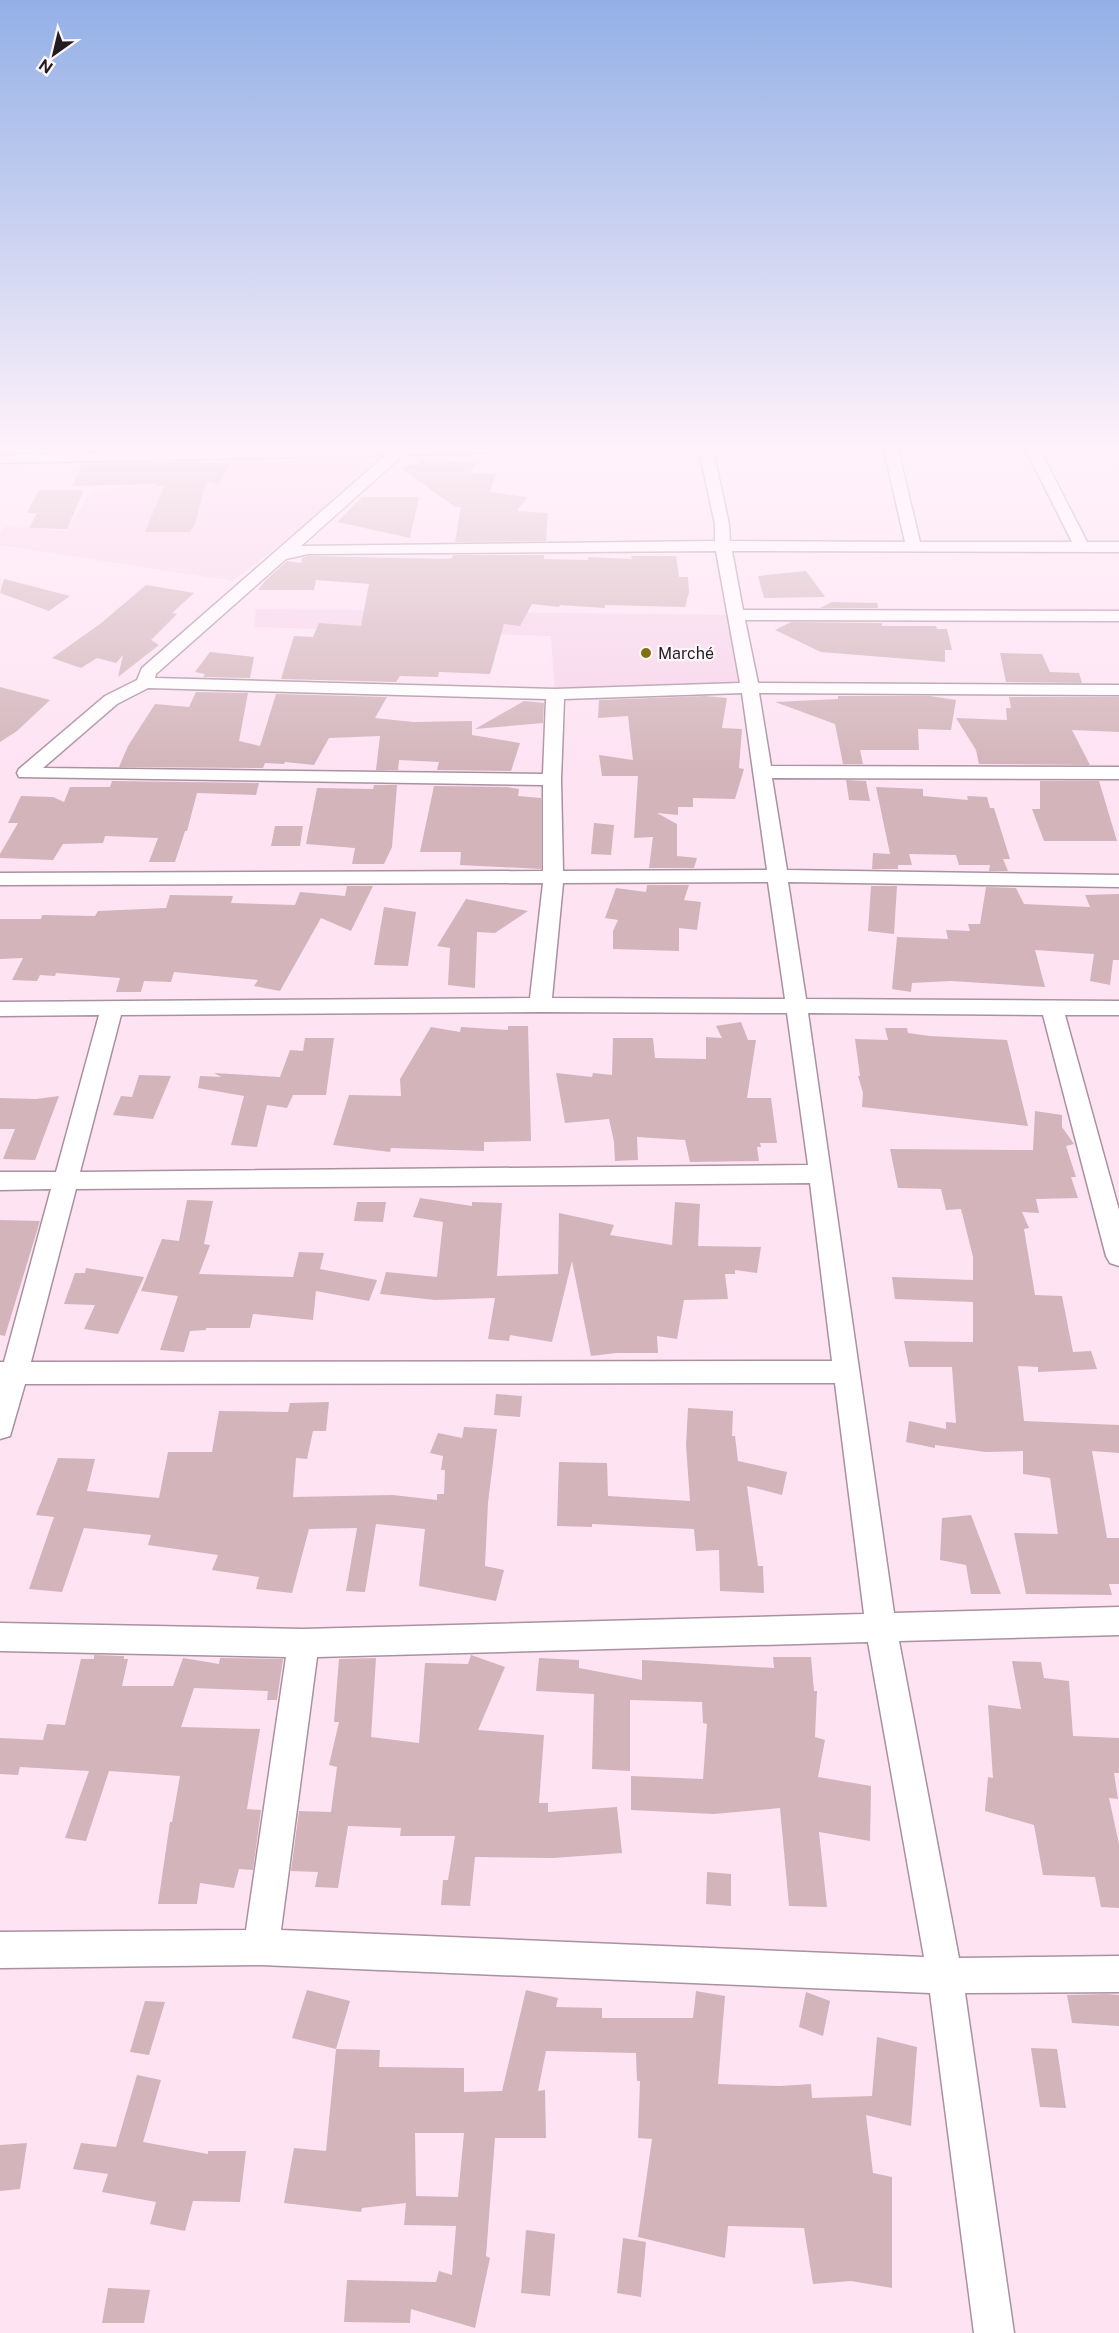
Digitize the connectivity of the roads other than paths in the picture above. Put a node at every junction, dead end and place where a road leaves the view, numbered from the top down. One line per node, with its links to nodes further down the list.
1 (285, 555): 3 (street)
2 (725, 555): 4 (street)
3 (281, 556): 6 (street)
4 (738, 615): 5 (street); 7 (street)
5 (1119, 616)
6 (145, 682): 9 (street); 12 (street)
7 (750, 688): 8 (street); 9 (street); 10 (street)
8 (1119, 690)
9 (555, 694): 12 (street)
10 (761, 772): 11 (street); 13 (street)
11 (1119, 773)
12 (552, 780): 14 (street)
13 (777, 876): 14 (street); 16 (street); 18 (street)
14 (554, 878): 15 (street); 17 (street)
15 (0, 879)
16 (1119, 881)
17 (540, 1005): 18 (street); 22 (street)
18 (796, 1006): 19 (street); 23 (street)
19 (1052, 1007): 20 (street); 26 (street)
20 (1119, 1008)
21 (0, 1009): 22 (street)
22 (111, 1010): 25 (street)
23 (821, 1174): 25 (street); 27 (street)
24 (0, 1180): 25 (street)
25 (67, 1180): 28 (street)
26 (1119, 1256)
27 (849, 1372): 28 (street); 31 (street)
28 (8, 1373): 29 (street)
29 (0, 1428)
30 (1119, 1621): 31 (street)
31 (881, 1629): 33 (street); 37 (street)
32 (0, 1636): 33 (street)
33 (303, 1643): 34 (street)
34 (261, 1947): 35 (street); 37 (street)
35 (0, 1950)
36 (1119, 1974): 37 (street)
37 (945, 1976): 38 (street)
38 (994, 2333)

